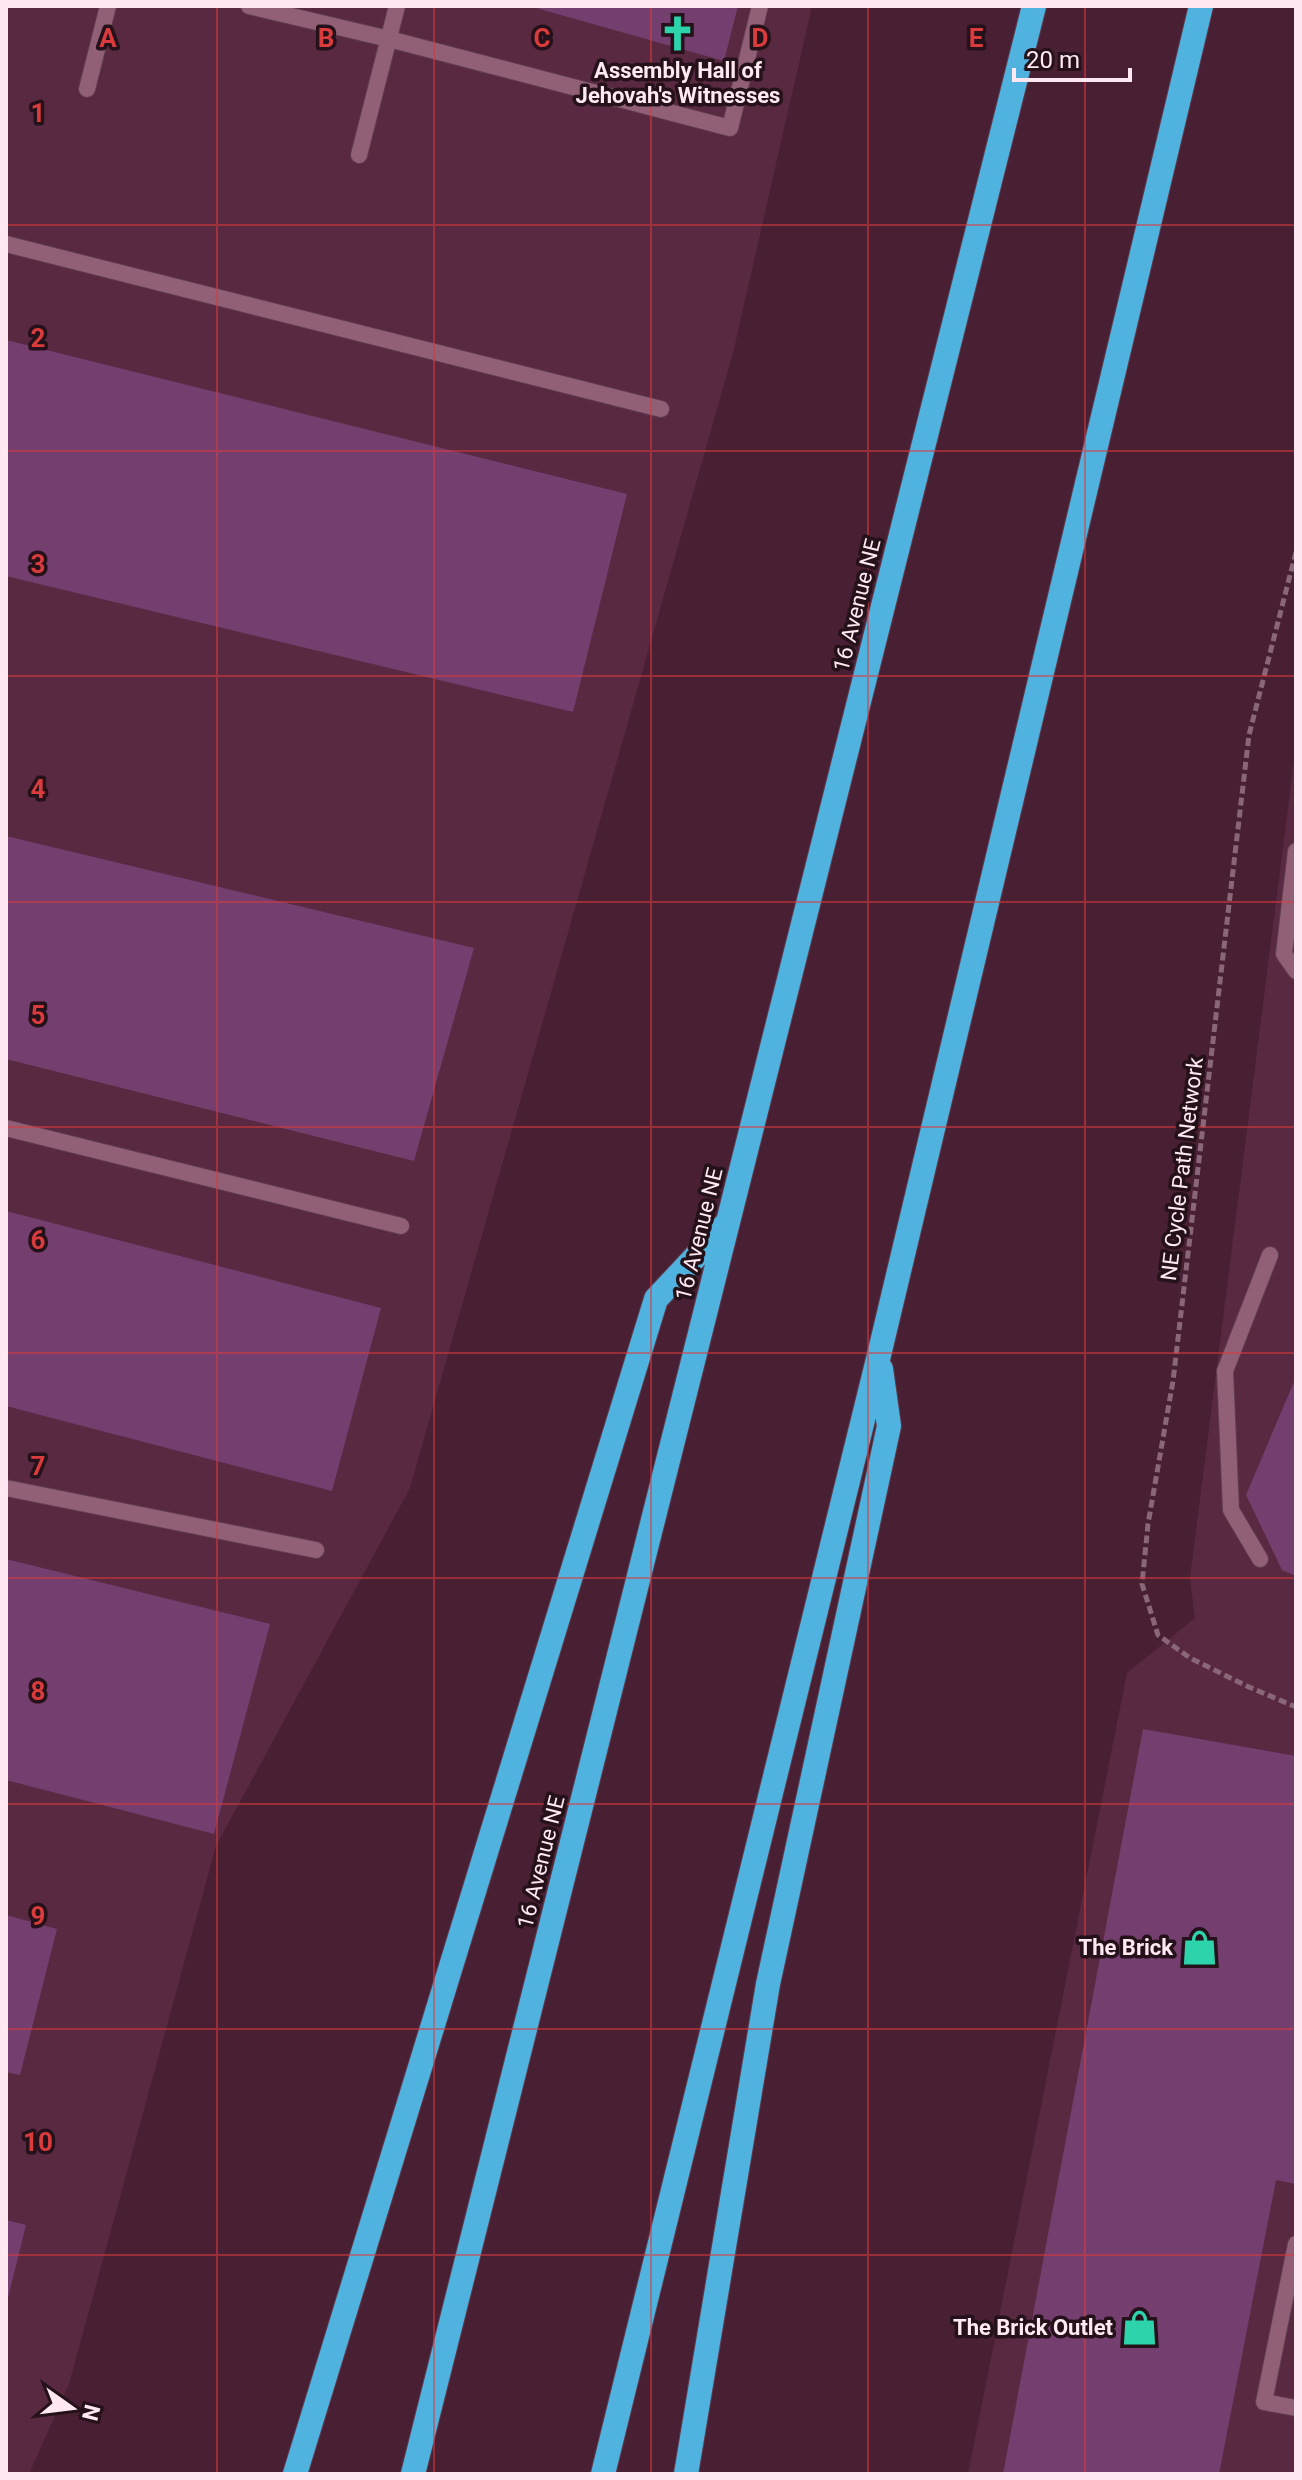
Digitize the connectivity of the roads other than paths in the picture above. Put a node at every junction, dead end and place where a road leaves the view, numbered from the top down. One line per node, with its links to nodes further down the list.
1 (108, 6): 8 (lane)
2 (249, 6): 7 (lane)
3 (397, 6): 7 (lane)
4 (760, 6): 7 (lane)
5 (1034, 6): 15 (highway, 16 Avenue NE)
6 (1201, 6): 18 (highway)
7 (389, 39): 9 (lane)
8 (87, 89)
9 (359, 155)
10 (6, 244): 11 (lane)
11 (661, 409)
12 (1296, 851): 13 (lane)
13 (1296, 971)
14 (6, 1128): 16 (lane)
15 (729, 1220): 24 (highway); 25 (highway, 16 Avenue NE)
16 (401, 1226)
17 (1270, 1255): 21 (lane)
18 (879, 1355): 26 (highway); 27 (highway)
19 (6, 1488): 20 (lane)
20 (316, 1550)
21 (1260, 1559)
22 (1296, 2244): 23 (lane)
23 (1296, 2408)
24 (295, 2474)
25 (413, 2474)
26 (603, 2474)
27 (686, 2474)

